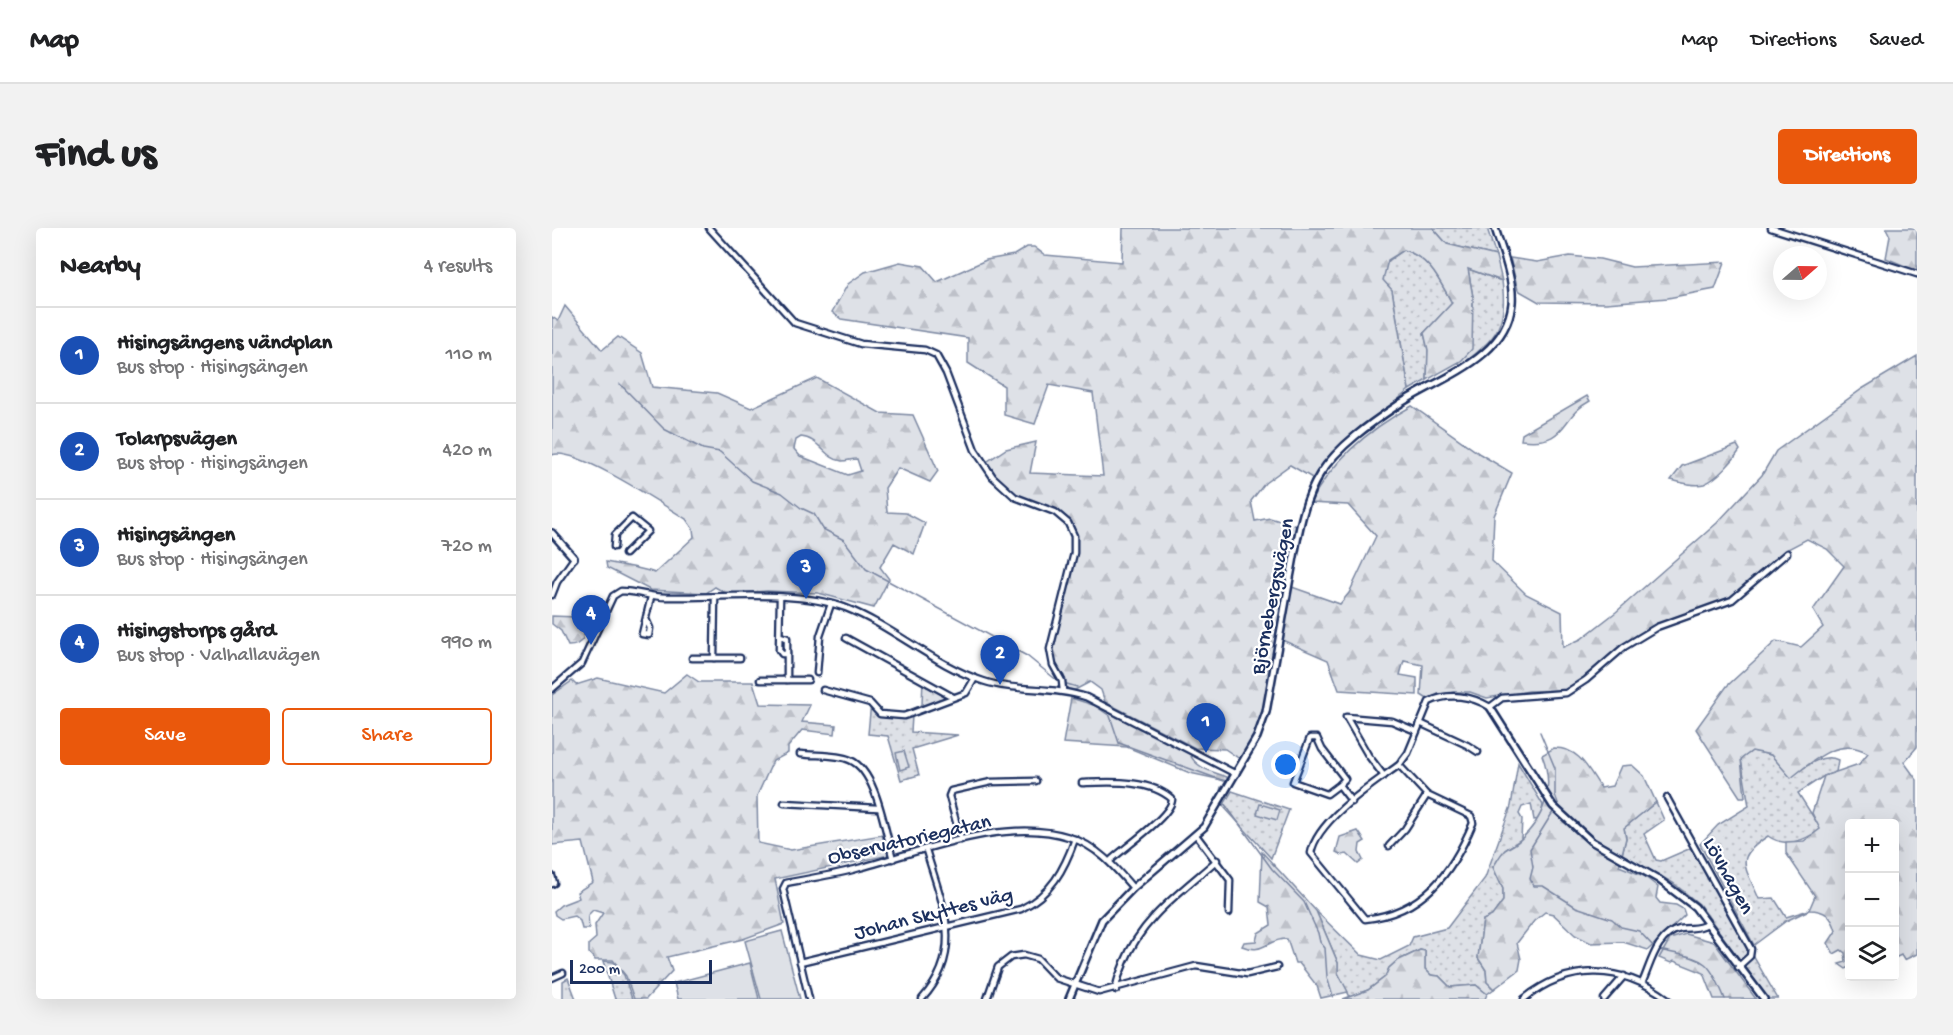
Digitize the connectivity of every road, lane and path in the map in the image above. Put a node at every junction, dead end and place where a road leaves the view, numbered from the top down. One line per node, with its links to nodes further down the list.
1 (709, 228): 27 (street)
2 (1495, 228): 35 (street, Björnebergsvägen)
3 (1771, 228): 4 (street)
4 (1917, 274)
5 (552, 533): 9 (street)
6 (614, 547): 8 (street)
7 (1787, 553): 29 (street)
8 (625, 554)
9 (574, 558): 10 (street)
10 (552, 595)
11 (651, 597): 13 (street); 15 (street); 25 (street)
12 (780, 597): 13 (street); 14 (street); 23 (street)
13 (715, 598): 18 (street)
14 (831, 604): 20 (street); 21 (street)
15 (646, 619)
16 (846, 638): 28 (street)
17 (692, 658): 18 (street)
18 (714, 658): 19 (street)
19 (741, 658)
20 (817, 673)
21 (975, 678): 27 (street); 28 (street)
22 (760, 680): 23 (street)
23 (787, 680): 24 (street)
24 (808, 680)
25 (552, 689)
26 (823, 690): 28 (street)
27 (1063, 691): 35 (street)
28 (953, 697)
29 (1490, 707): 30 (street); 57 (street)
30 (1420, 723): 31 (street); 32 (street)
31 (1416, 731): 34 (street); 36 (street)
32 (1478, 752)
33 (800, 754): 44 (street)
34 (1399, 765): 36 (street); 40 (street)
35 (1236, 774): 45 (street, Björnebergsvägen)
36 (1384, 776): 42 (street)
37 (1036, 781): 47 (street)
38 (1082, 783): 52 (street)
39 (1339, 785): 39 (street); 42 (street)
40 (1427, 795): 42 (street); 48 (street)
41 (1667, 798): 61 (street, Lövhagen)
42 (1352, 802)
43 (784, 803): 44 (street)
44 (878, 808): 50 (street)
45 (1196, 836): 51 (street); 55 (street, Björnebergsvägen)
46 (1075, 839): 47 (street, Observatoriegatan); 52 (street, Observatoriegatan); 58 (street, Johan Skyttes väg)
47 (961, 840): 49 (street, Observatoriegatan)
48 (1389, 846)
49 (926, 850): 50 (street, Observatoriegatan); 58 (street)
50 (893, 859): 59 (street, Observatoriegatan)
51 (1217, 860): 56 (street); 67 (street)
52 (1110, 861): 55 (street, Observatoriegatan)
53 (552, 876): 54 (street)
54 (552, 884)
55 (1132, 888): 66 (street, Björnebergsvägen)
56 (1229, 913)
57 (1707, 924): 61 (street); 65 (street)
58 (947, 927): 59 (street, Johan Skyttes väg); 69 (street)
59 (800, 962): 68 (street)
60 (1276, 967): 67 (street)
61 (1738, 967): 75 (street)
62 (563, 973): 64 (street)
63 (1624, 976): 65 (street); 72 (street); 73 (street)
64 (552, 978)
65 (1643, 981): 74 (street)
66 (1075, 984): 67 (street); 70 (street); 71 (street, Björnebergsvägen)
67 (1116, 990)
68 (809, 999)
69 (922, 999)
70 (987, 999)
71 (1069, 999)
72 (1524, 999)
73 (1604, 999)
74 (1668, 999)
75 (1764, 999)

